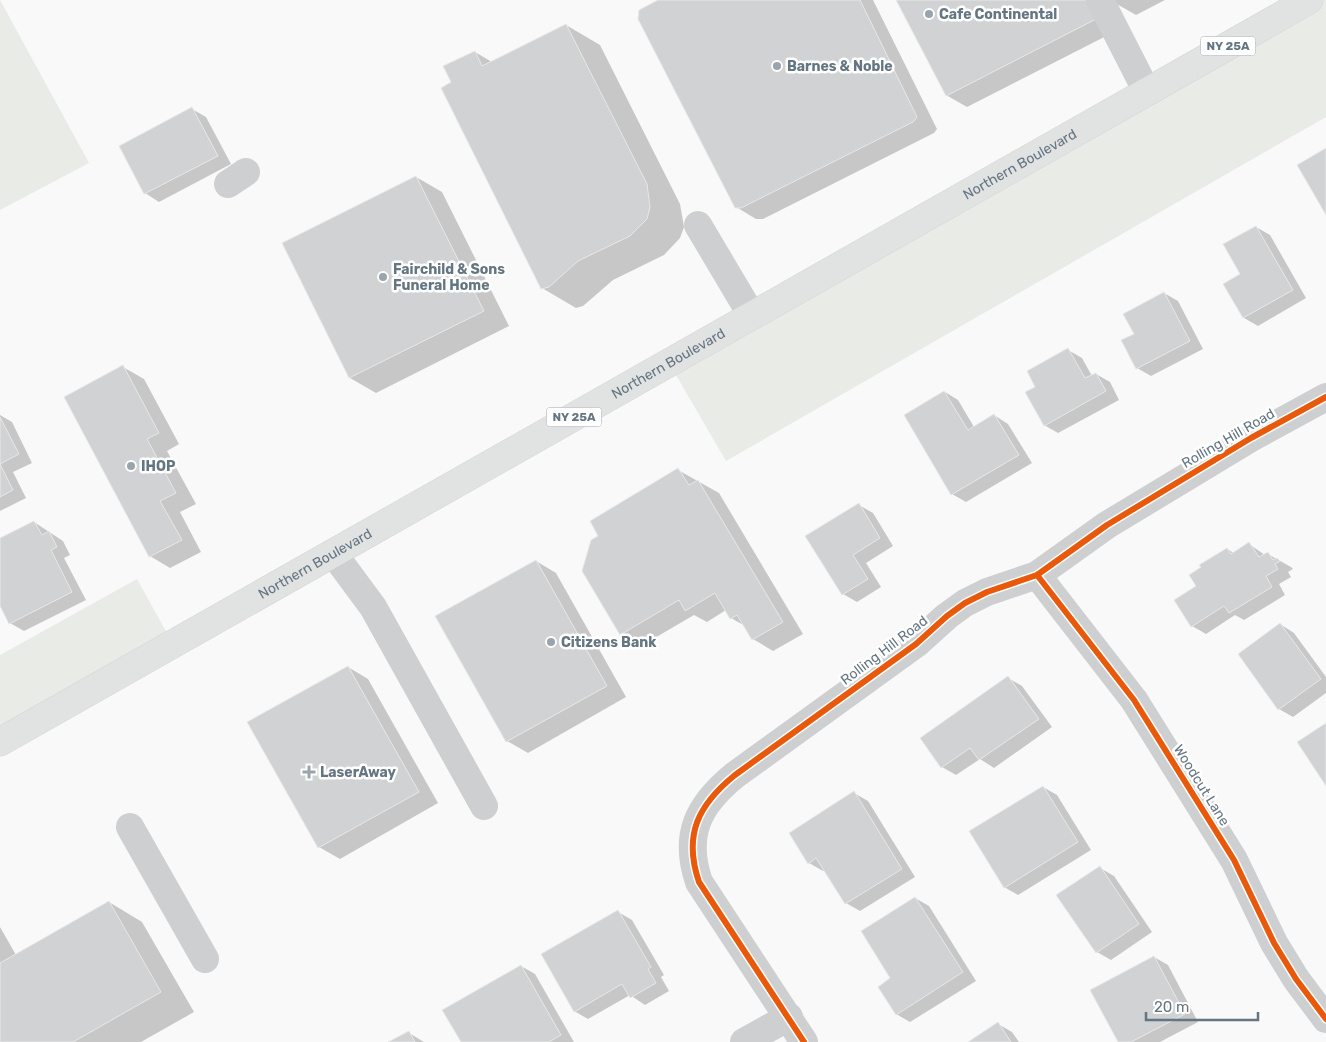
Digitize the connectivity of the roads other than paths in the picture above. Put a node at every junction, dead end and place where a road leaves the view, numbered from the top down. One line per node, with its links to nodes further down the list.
1 (1100, 0): 3 (street)
2 (1309, 0): 3 (main road, Northern Boulevard / NY 25A)
3 (1147, 92): 5 (main road, Northern Boulevard / NY 25A)
4 (698, 225): 5 (street)
5 (752, 316): 7 (main road, Northern Boulevard / NY 25A)
6 (1326, 397): 8 (street, Rolling Hill Road)
7 (334, 553): 9 (main road, Northern Boulevard / NY 25A); 10 (street)
8 (1037, 575): 13 (street, Rolling Hill Road); 14 (street, Woodcut Lane)
9 (0, 742)
10 (484, 806)
11 (130, 826): 12 (street)
12 (205, 959)
13 (789, 1017): 15 (street); 16 (street, Rolling Hill Road)
14 (1326, 1019)
15 (744, 1042)
16 (804, 1042)

